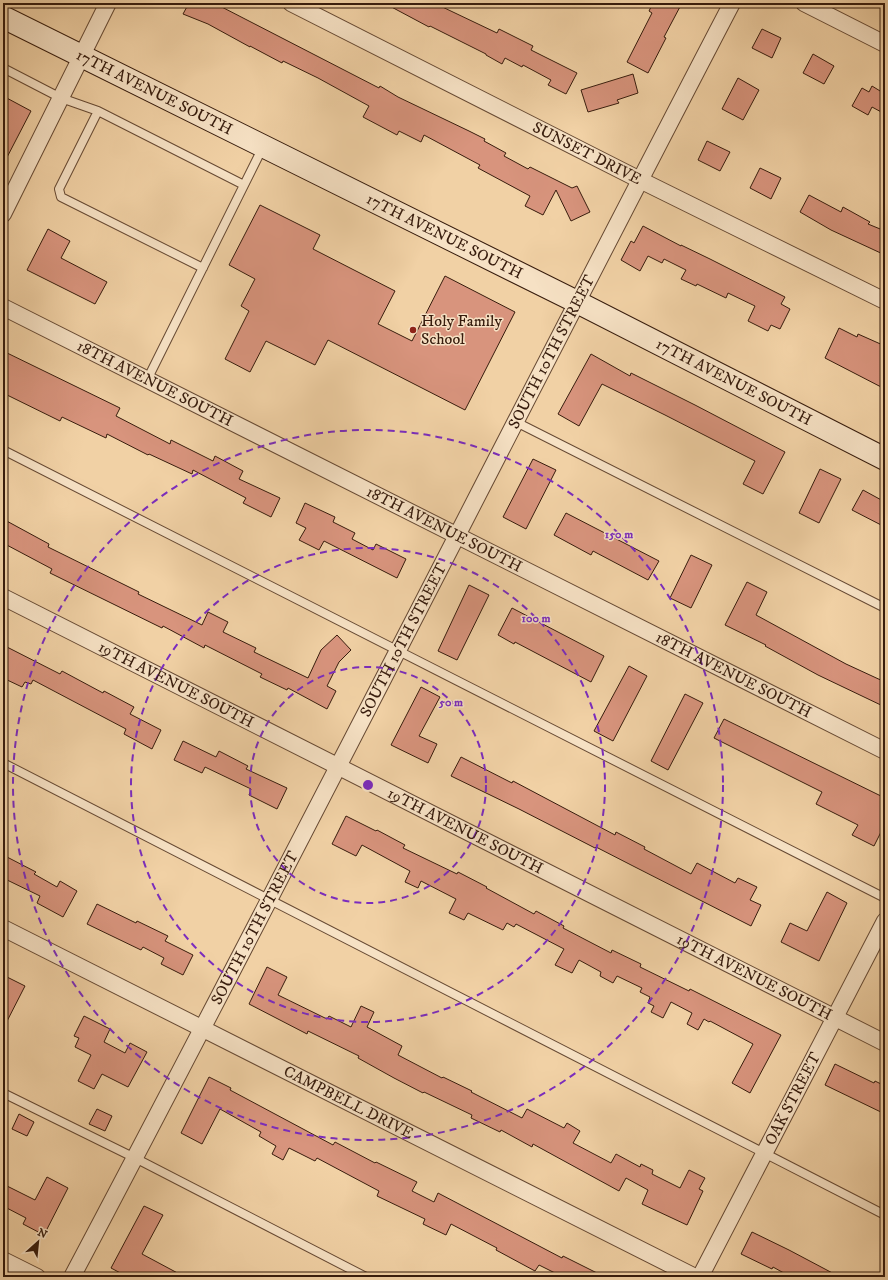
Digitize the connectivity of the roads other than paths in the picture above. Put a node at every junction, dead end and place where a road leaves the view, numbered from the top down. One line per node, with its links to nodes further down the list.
1 (108, 3): 7 (street)
2 (291, 3): 12 (street, SUNSET DRIVE)
3 (732, 3): 12 (street, SOUTH 10TH STREET)
4 (804, 3): 6 (street)
5 (3, 17): 7 (street, 17TH AVENUE SOUTH)
6 (885, 44)
7 (82, 56): 9 (street); 11 (street, 17TH AVENUE SOUTH)
8 (3, 68): 9 (lane)
9 (61, 98): 10 (lane); 14 (street)
10 (98, 111): 13 (lane); 15 (lane)
11 (264, 146): 13 (lane); 17 (street, 17TH AVENUE SOUTH)
12 (640, 180): 16 (street, SUNSET DRIVE); 17 (street, SOUTH 10TH STREET)
13 (244, 185): 15 (lane)
14 (3, 214)
15 (202, 268): 19 (lane)
16 (885, 301)
17 (577, 302): 20 (street, SOUTH 10TH STREET); 22 (street, 17TH AVENUE SOUTH)
18 (3, 307): 19 (street, 18TH AVENUE SOUTH)
19 (146, 380): 23 (street, 18TH AVENUE SOUTH)
20 (516, 422): 23 (street, SOUTH 10TH STREET); 25 (lane)
21 (3, 450): 26 (lane)
22 (885, 459)
23 (457, 536): 26 (street, SOUTH 10TH STREET); 27 (street, 18TH AVENUE SOUTH)
24 (3, 597): 29 (street, 19TH AVENUE SOUTH)
25 (885, 608)
26 (398, 650): 29 (street, SOUTH 10TH STREET); 30 (lane)
27 (885, 752)
28 (3, 763): 31 (lane)
29 (338, 766): 31 (street, SOUTH 10TH STREET); 34 (street, 19TH AVENUE SOUTH)
30 (885, 898)
31 (270, 899): 35 (street, SOUTH 10TH STREET); 38 (lane)
32 (885, 921): 34 (street, OAK STREET)
33 (3, 928): 35 (street, CAMPBELL DRIVE)
34 (835, 1018): 36 (street, 19TH AVENUE SOUTH); 38 (street, OAK STREET)
35 (203, 1028): 39 (street, SOUTH 10TH STREET); 45 (street, CAMPBELL DRIVE)
36 (885, 1043)
37 (3, 1093): 39 (lane)
38 (765, 1153): 40 (lane); 46 (street, OAK STREET)
39 (135, 1158): 43 (street, SOUTH 10TH STREET); 44 (lane)
40 (885, 1215)
41 (3, 1260): 42 (street)
42 (37, 1277)
43 (72, 1277)
44 (366, 1277)
45 (695, 1277)
46 (700, 1277)

